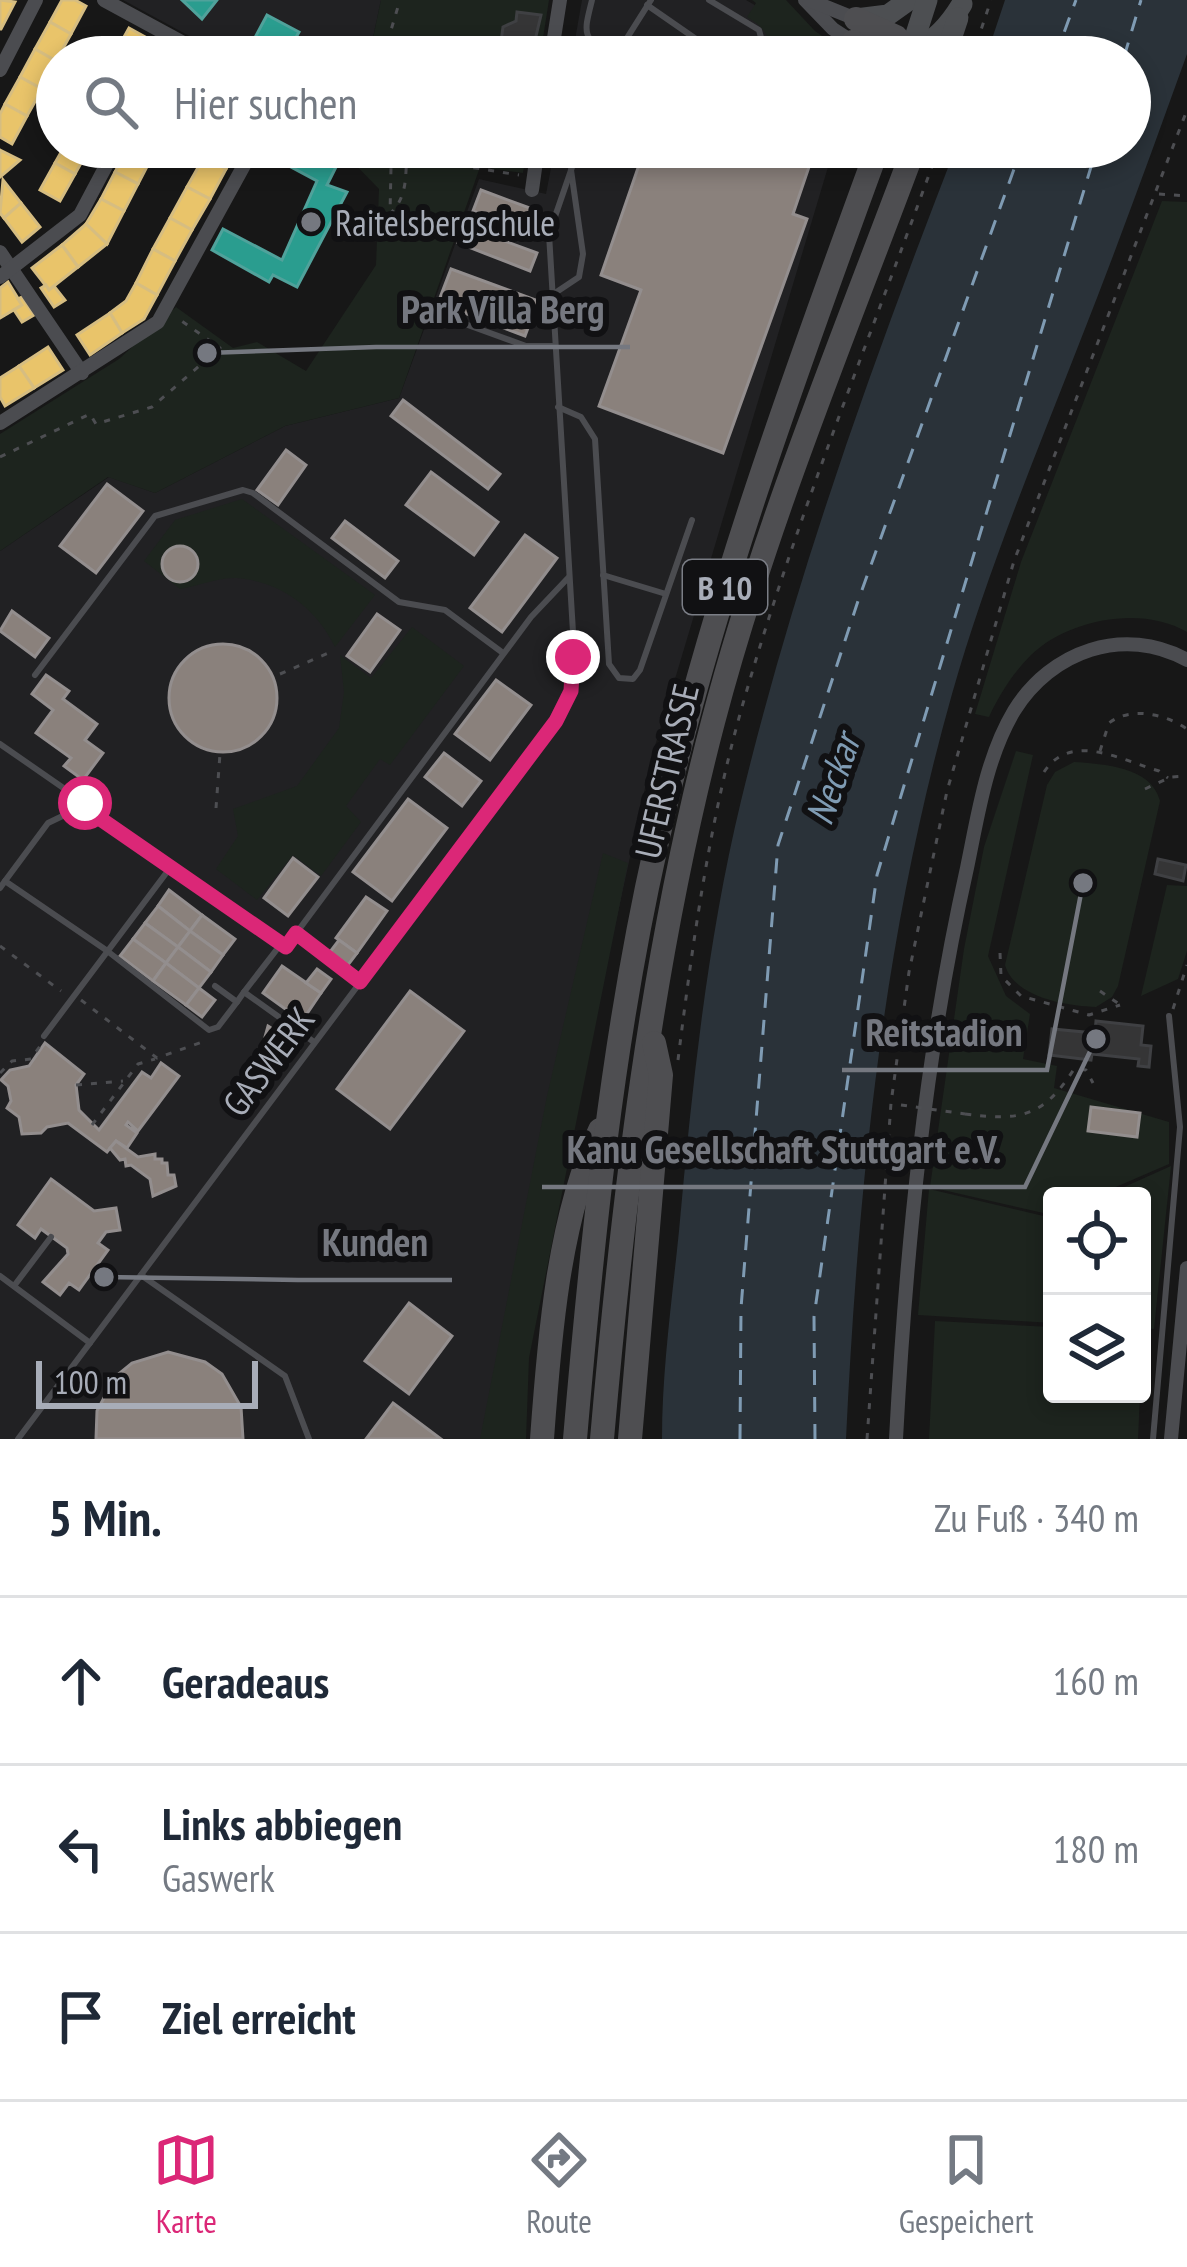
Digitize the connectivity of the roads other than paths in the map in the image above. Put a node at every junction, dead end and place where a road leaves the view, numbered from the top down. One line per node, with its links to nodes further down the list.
1 (36, 0): 21 (street)
2 (104, 0): 12 (street)
3 (560, 0): 13 (street)
4 (592, 0): 14 (lane)
5 (709, 0): 17 (lane)
6 (807, 0): 11 (street); 11 (street)
7 (909, 0): 11 (main road)
8 (927, 0): 18 (main road)
9 (963, 2): 19 (main road); 20 (main road)
10 (649, 3): 15 (lane); 16 (lane)
11 (860, 29)
12 (169, 36)
13 (554, 36)
14 (587, 36)
15 (626, 36)
16 (694, 36)
17 (763, 36)
18 (917, 36)
19 (936, 36)
20 (951, 36)
21 (0, 70)
22 (105, 168): 30 (street)
23 (242, 168): 34 (street)
24 (535, 168): 28 (street)
25 (871, 168): 59 (highway, UFERSTRASSE / B 10)
26 (903, 168): 56 (highway, UFERSTRASSE / B 10)
27 (571, 169): 31 (lane, GASWERK); 31 (lane)
28 (533, 183)
29 (0, 251): 30 (street)
30 (7, 272): 34 (street)
31 (552, 295): 33 (lane, GASWERK)
32 (465, 324): 33 (lane)
33 (555, 346): 35 (lane, GASWERK)
34 (82, 373): 36 (street)
35 (558, 407): 38 (lane); 39 (lane, GASWERK)
36 (0, 423)
37 (692, 520): 40 (lane)
38 (603, 575): 40 (lane); 40 (lane)
39 (568, 578): 41 (lane); 51 (lane, GASWERK)
40 (666, 594)
41 (504, 653): 43 (lane); 48 (lane)
42 (1187, 660): 72 (street)
43 (34, 675)
44 (0, 745): 45 (lane)
45 (89, 811): 46 (lane); 47 (lane)
46 (170, 868): 49 (lane); 50 (lane)
47 (2, 884): 50 (lane)
48 (296, 933): 49 (lane); 51 (lane)
49 (281, 944): 53 (lane)
50 (106, 950): 54 (lane); 57 (lane)
51 (360, 982): 58 (lane, GASWERK)
52 (215, 986): 54 (lane)
53 (244, 992): 54 (lane); 58 (lane)
54 (237, 1001)
55 (1169, 1016): 73 (lane)
56 (650, 1023): 70 (highway, UFERSTRASSE / B 10); 71 (highway, B 10)
57 (44, 1036)
58 (315, 1043): 62 (lane, GASWERK)
59 (609, 1112): 68 (highway, B 10); 69 (highway, UFERSTRASSE / B 10)
60 (51, 1237): 64 (lane)
61 (1187, 1268): 74 (street)
62 (141, 1275): 65 (lane, GASWERK); 67 (lane)
63 (0, 1276): 64 (lane)
64 (14, 1286): 65 (lane)
65 (90, 1343): 66 (lane, GASWERK)
66 (18, 1439)
67 (309, 1439)
68 (542, 1439)
69 (575, 1439)
70 (602, 1439)
71 (630, 1439)
72 (896, 1439)
73 (1153, 1439)
74 (1172, 1439)

